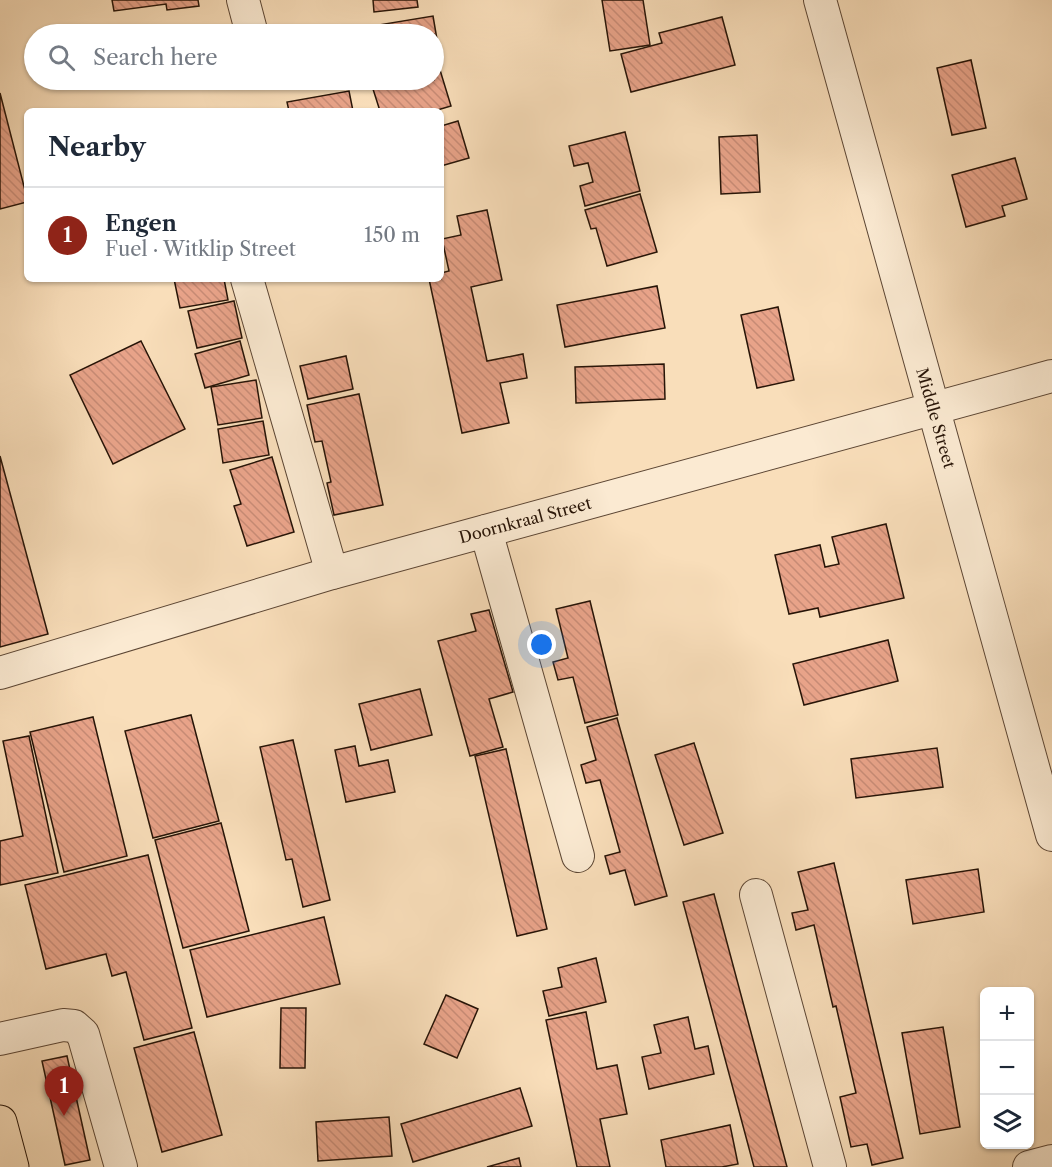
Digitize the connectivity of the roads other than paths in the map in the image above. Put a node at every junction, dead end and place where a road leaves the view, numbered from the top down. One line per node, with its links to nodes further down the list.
1 (243, 0): 3 (street)
2 (820, 0): 6 (street, Middle Street)
3 (249, 24)
4 (248, 282): 8 (street)
5 (1052, 376): 6 (street, Doornkraal Street)
6 (933, 408): 7 (street, Doornkraal Street); 10 (street, Middle Street)
7 (486, 531): 8 (street, Doornkraal Street); 11 (street)
8 (332, 573): 9 (street, Doornkraal Street)
9 (0, 673)
10 (1052, 835)
11 (578, 856)
12 (756, 895): 18 (street)
13 (0, 1039): 17 (street)
14 (0, 1122): 16 (main road)
15 (1052, 1161): 19 (street)
16 (12, 1167)
17 (121, 1167)
18 (830, 1167)
19 (1029, 1167)

